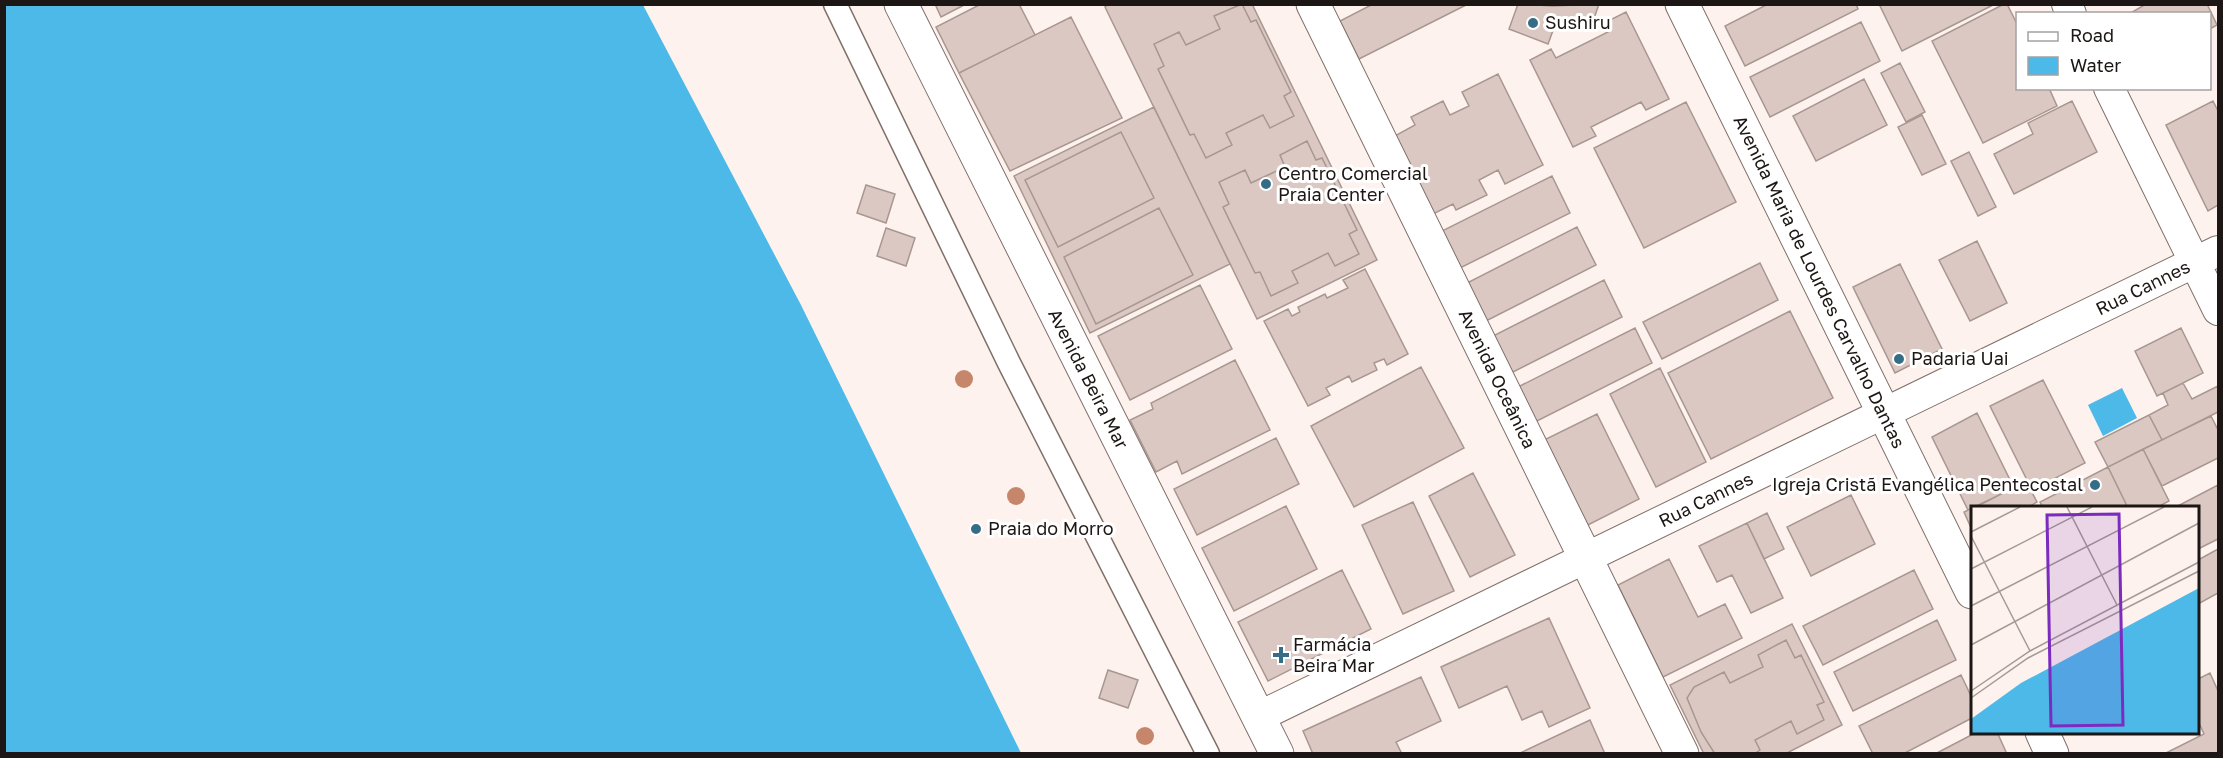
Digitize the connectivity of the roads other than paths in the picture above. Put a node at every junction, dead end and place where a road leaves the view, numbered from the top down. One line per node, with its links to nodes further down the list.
1 (835, 4): 13 (street)
2 (901, 4): 11 (street, Avenida Beira Mar)
3 (1313, 4): 9 (street, Avenida Oceânica)
4 (1682, 4): 8 (street, Avenida Maria de Lourdes Carvalho Dantas)
5 (2110, 90): 6 (street)
6 (2207, 257): 7 (street); 8 (street, Rua Cannes)
7 (2218, 310)
8 (1885, 414): 9 (street, Rua Cannes); 10 (street, Avenida Maria de Lourdes Carvalho Dantas)
9 (1584, 558): 11 (street, Rua Cannes); 15 (street, Avenida Oceânica)
10 (1971, 590)
11 (1258, 717): 14 (street, Avenida Beira Mar)
12 (2043, 734): 16 (street)
13 (1208, 753)
14 (1277, 753)
15 (1682, 753)
16 (2052, 753)

